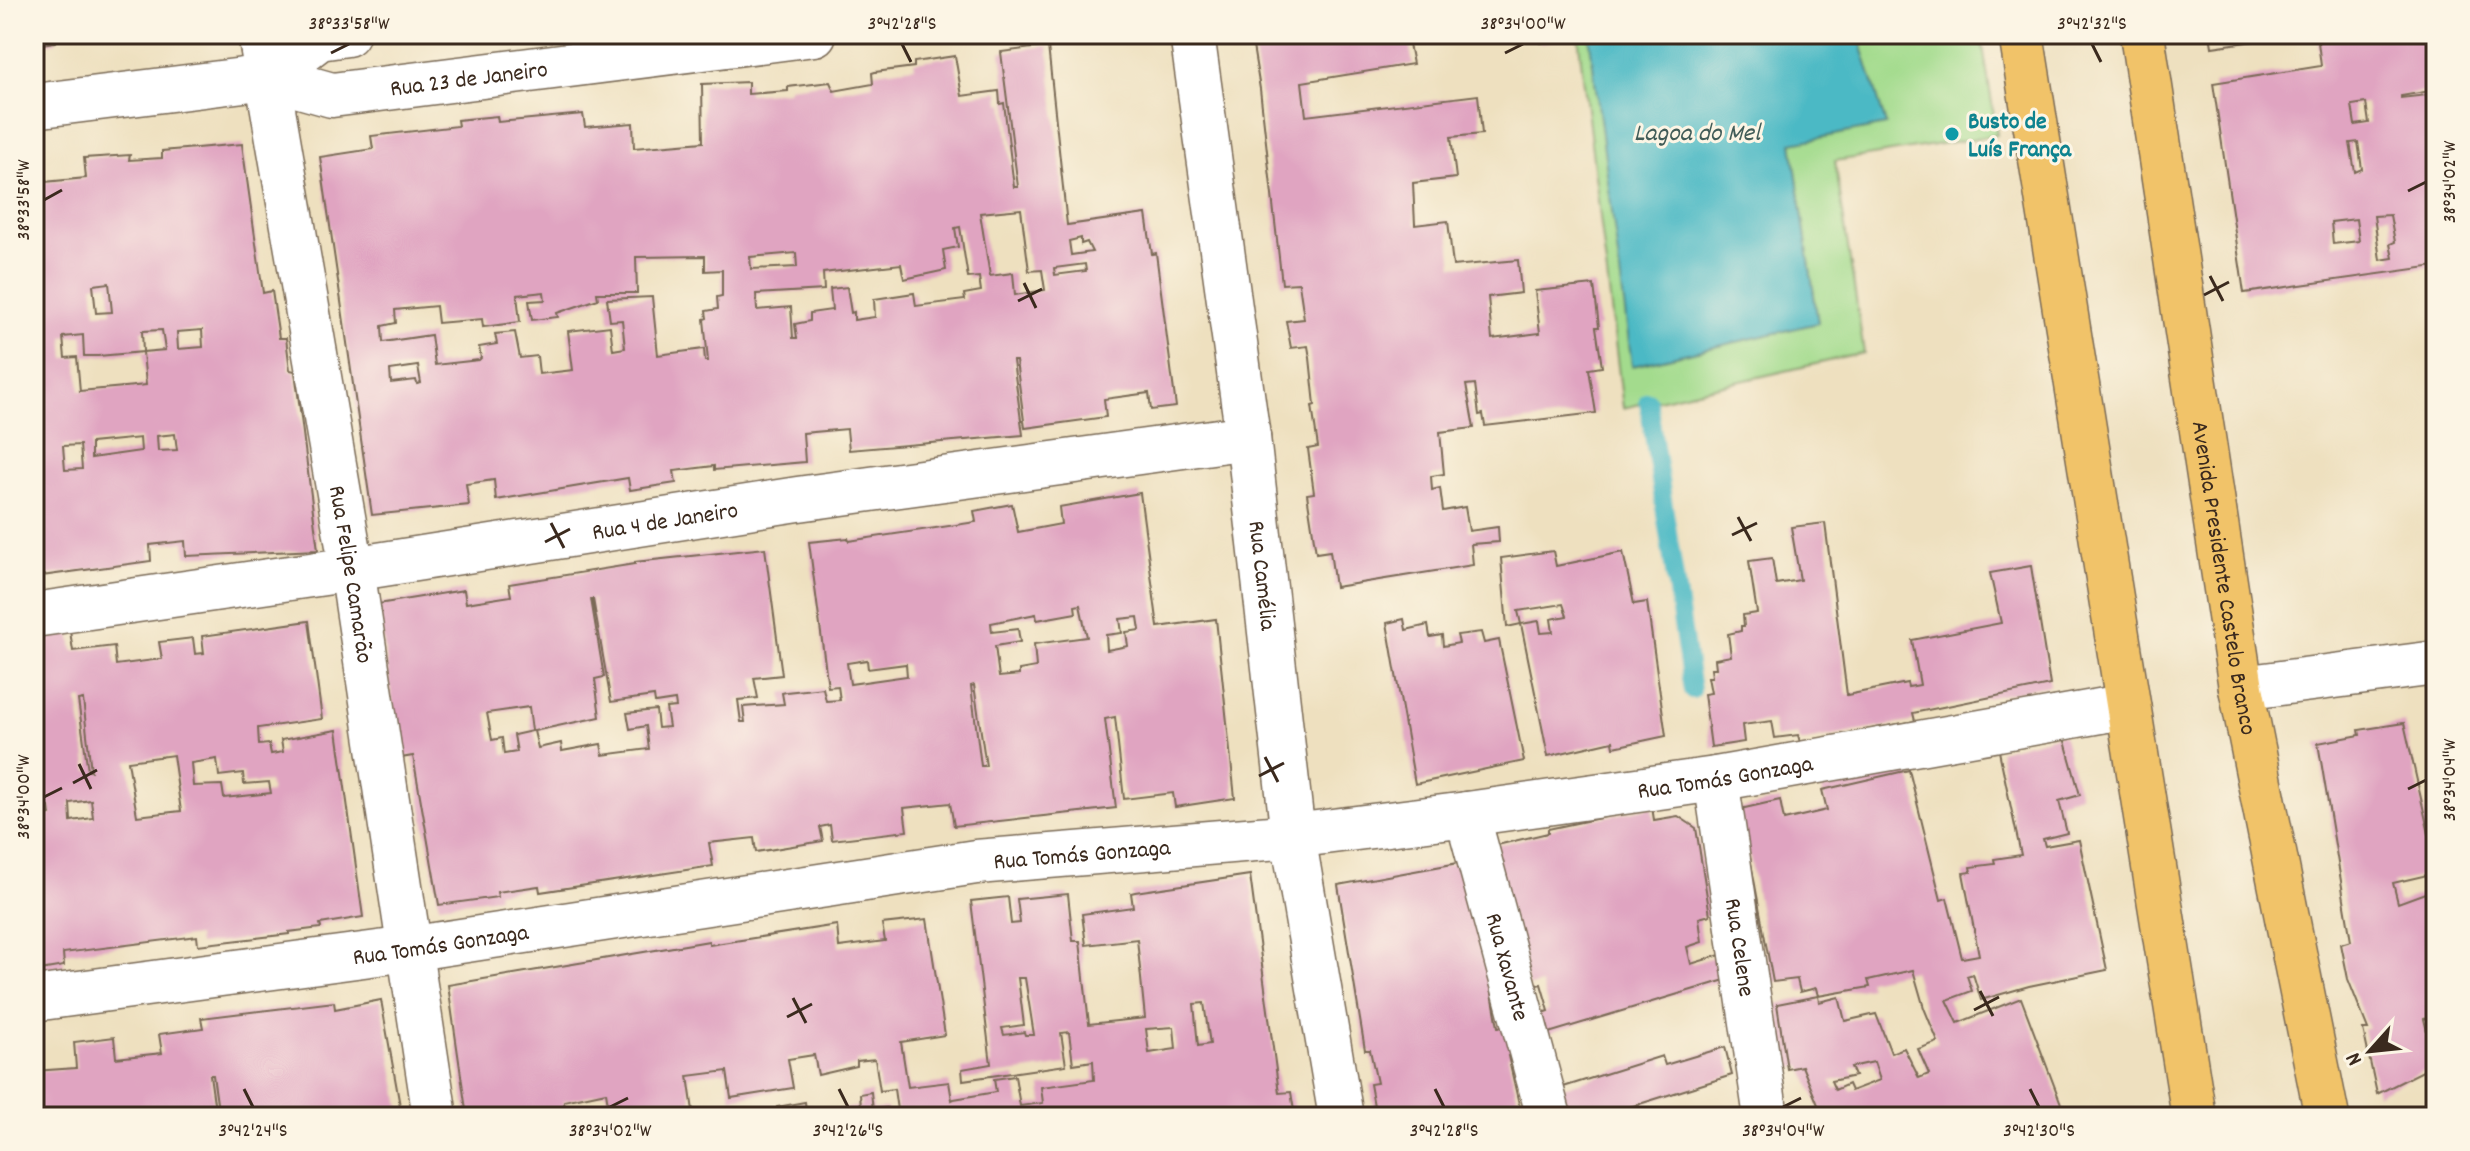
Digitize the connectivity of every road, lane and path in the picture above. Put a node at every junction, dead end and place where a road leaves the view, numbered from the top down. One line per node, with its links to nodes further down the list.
1 (260, 34): 7 (street, Rua Felipe Camarão)
2 (347, 34): 7 (street)
3 (814, 34): 7 (street, Rua 23 de Janeiro)
4 (1192, 34): 9 (street, Rua Camélia)
5 (2021, 34): 14 (main road)
6 (2142, 34): 13 (main road, Avenida Presidente Castelo Branco)
7 (268, 77): 8 (street, Rua 23 de Janeiro); 10 (street, Rua Felipe Camarão)
8 (34, 106)
9 (1248, 437): 10 (street, Rua 4 de Janeiro); 17 (street, Rua Camélia)
10 (352, 569): 11 (street, Rua 4 de Janeiro); 18 (street, Rua Felipe Camarão)
11 (34, 615)
12 (2436, 663): 13 (street)
13 (2241, 688): 25 (main road, Avenida Presidente Castelo Branco)
14 (2128, 706): 15 (street, Rua Tomás Gonzaga); 20 (main road)
15 (1716, 779): 16 (street, Rua Tomás Gonzaga); 24 (street, Rua Celene)
16 (1467, 814): 17 (street, Rua Tomás Gonzaga); 23 (street, Rua Xavante)
17 (1293, 836): 18 (street, Rua Tomás Gonzaga); 22 (street, Rua Camélia)
18 (408, 949): 19 (street, Rua Tomás Gonzaga); 21 (street, Rua Felipe Camarão)
19 (34, 999)
20 (2189, 1115)
21 (435, 1117)
22 (1341, 1117)
23 (1549, 1117)
24 (1766, 1117)
25 (2327, 1117)

